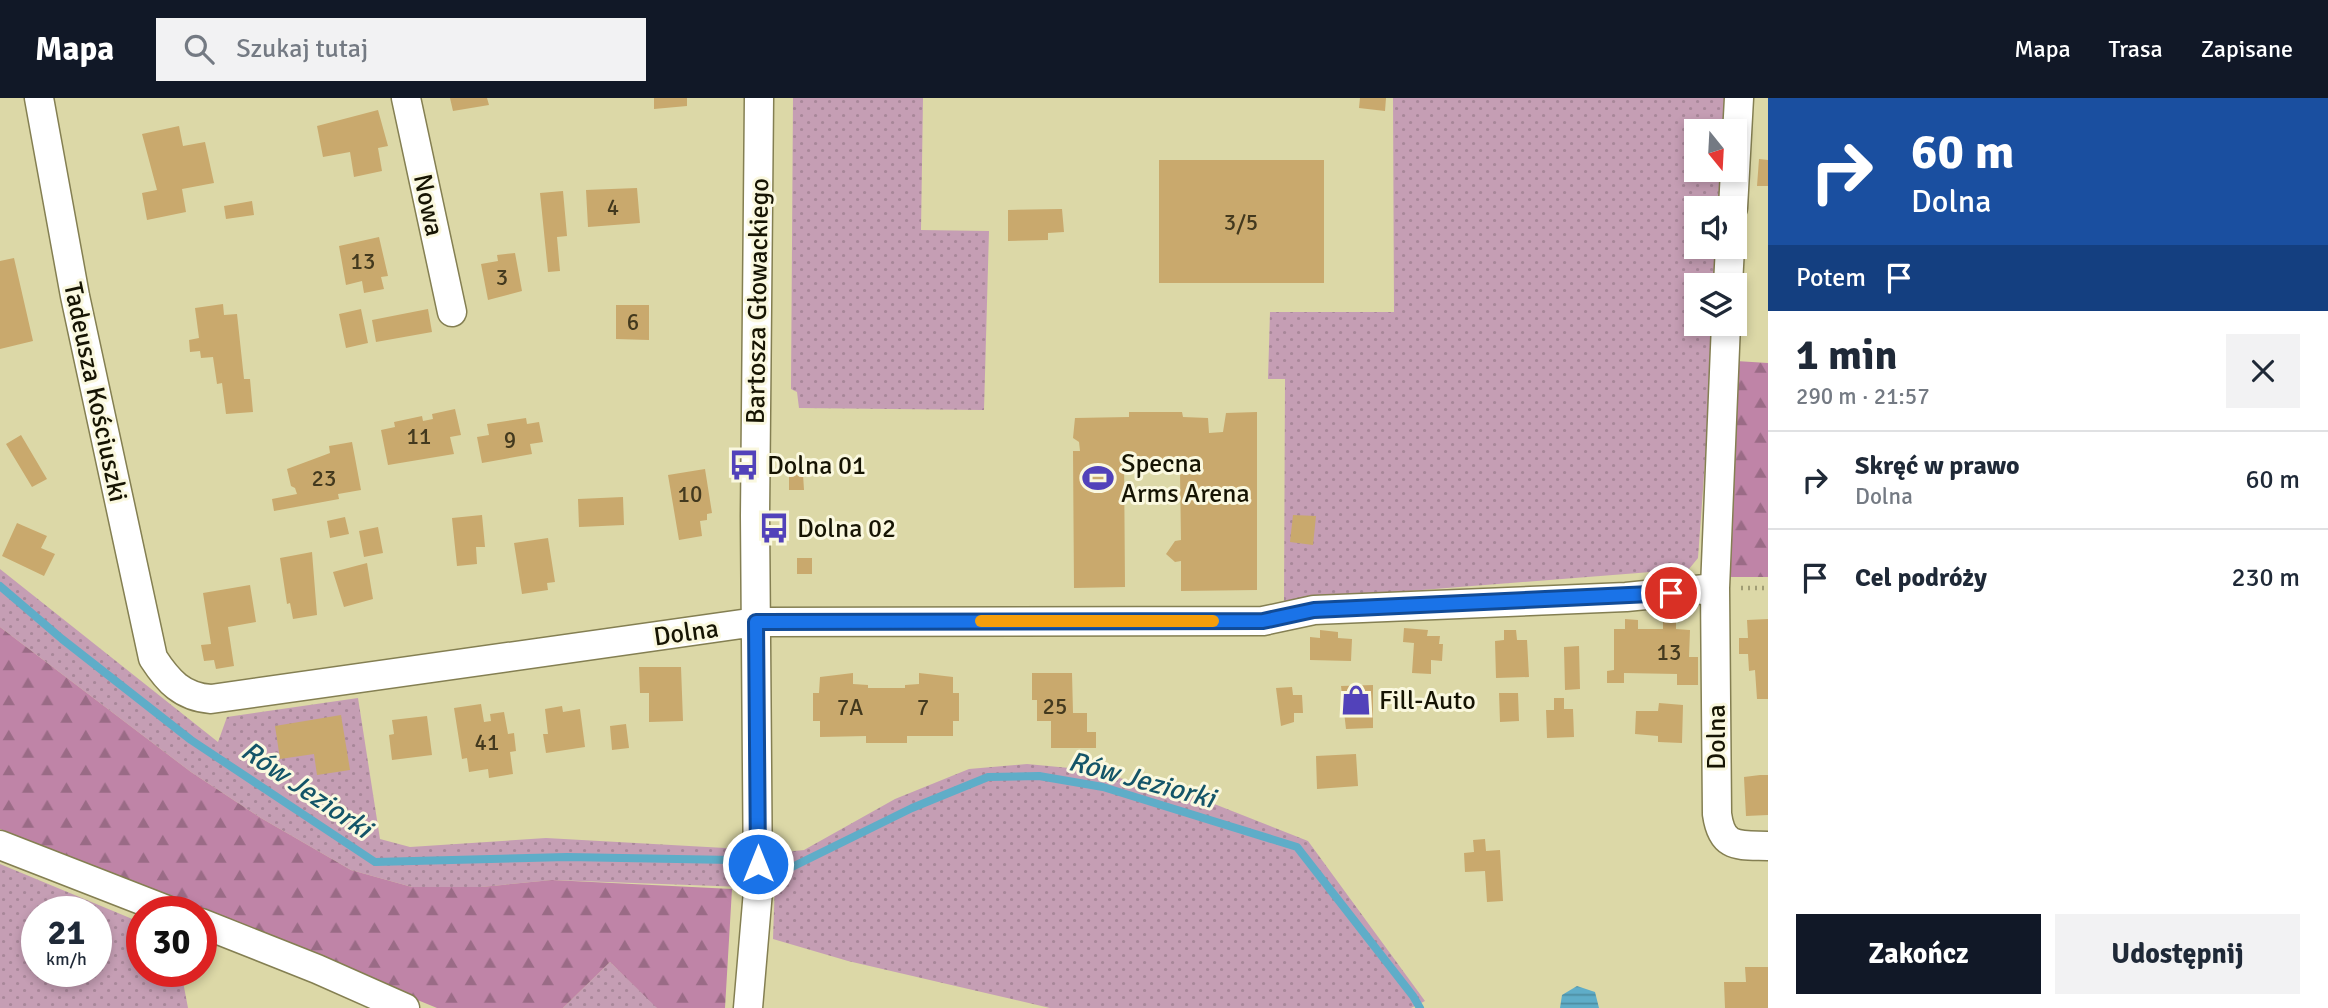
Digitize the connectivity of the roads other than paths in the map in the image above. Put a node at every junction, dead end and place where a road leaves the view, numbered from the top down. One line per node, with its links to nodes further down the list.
1 (38, 98): 10 (street, Tadeusza Kościuszki)
2 (406, 98): 6 (street, Nowa)
3 (759, 98): 9 (street, Bartosza Głowackiego)
4 (1739, 98): 5 (street)
5 (1734, 196)
6 (452, 312)
7 (1726, 336): 8 (street, Dolna)
8 (1716, 589): 9 (street, Dolna); 12 (street, Dolna)
9 (756, 622): 10 (street, Dolna); 16 (street, Bartosza Głowackiego)
10 (169, 681)
11 (0, 845): 13 (street)
12 (1768, 846)
13 (131, 896)
14 (217, 930): 15 (street)
15 (405, 1008)
16 (748, 1008)

